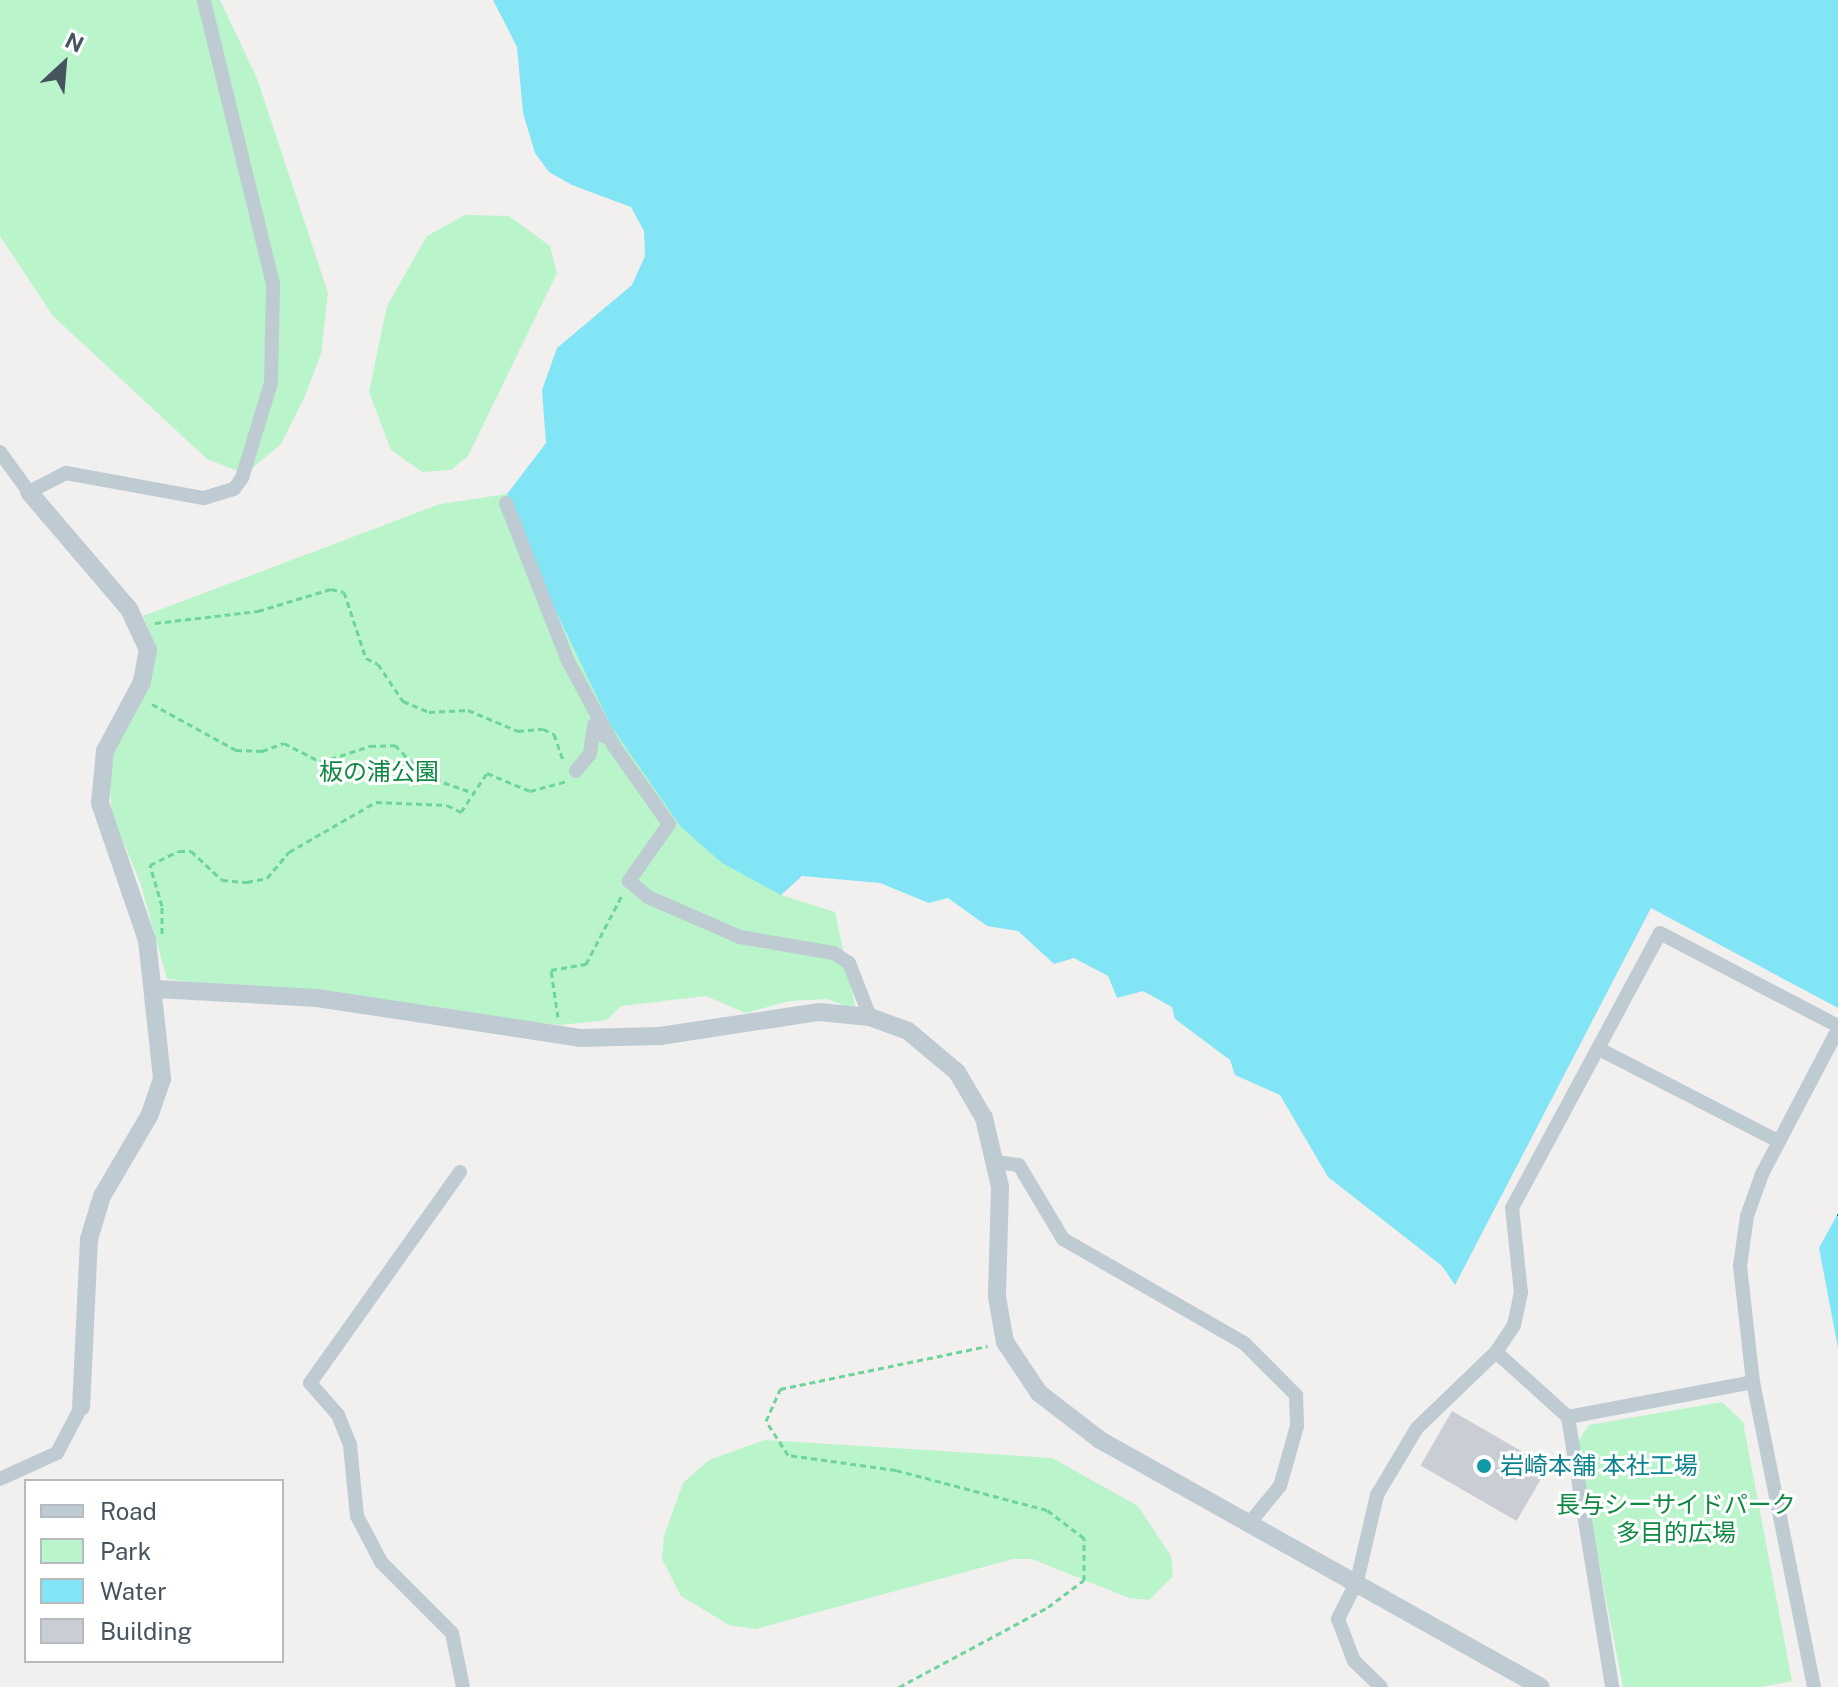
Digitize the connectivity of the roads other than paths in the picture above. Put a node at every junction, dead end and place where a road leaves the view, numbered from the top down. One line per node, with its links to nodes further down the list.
1 (204, 0): 3 (street)
2 (0, 452): 3 (street)
3 (29, 492): 7 (street)
4 (506, 503): 5 (street)
5 (614, 746): 6 (street); 8 (street)
6 (576, 771)
7 (157, 989): 8 (street); 16 (street)
8 (870, 1017): 12 (street)
9 (1838, 1028): 10 (street); 11 (street)
10 (1599, 1049): 11 (street); 14 (street)
11 (1778, 1141): 15 (street)
12 (997, 1162): 19 (street); 19 (street)
13 (460, 1172): 21 (street)
14 (1496, 1352): 17 (street); 20 (street)
15 (1753, 1382): 17 (street); 25 (street)
16 (81, 1407): 18 (street)
17 (1568, 1417): 24 (street)
18 (0, 1479)
19 (1251, 1521): 20 (street)
20 (1357, 1581): 22 (street); 23 (street)
21 (463, 1687)
22 (1381, 1687)
23 (1541, 1687)
24 (1612, 1687)
25 (1814, 1687)

